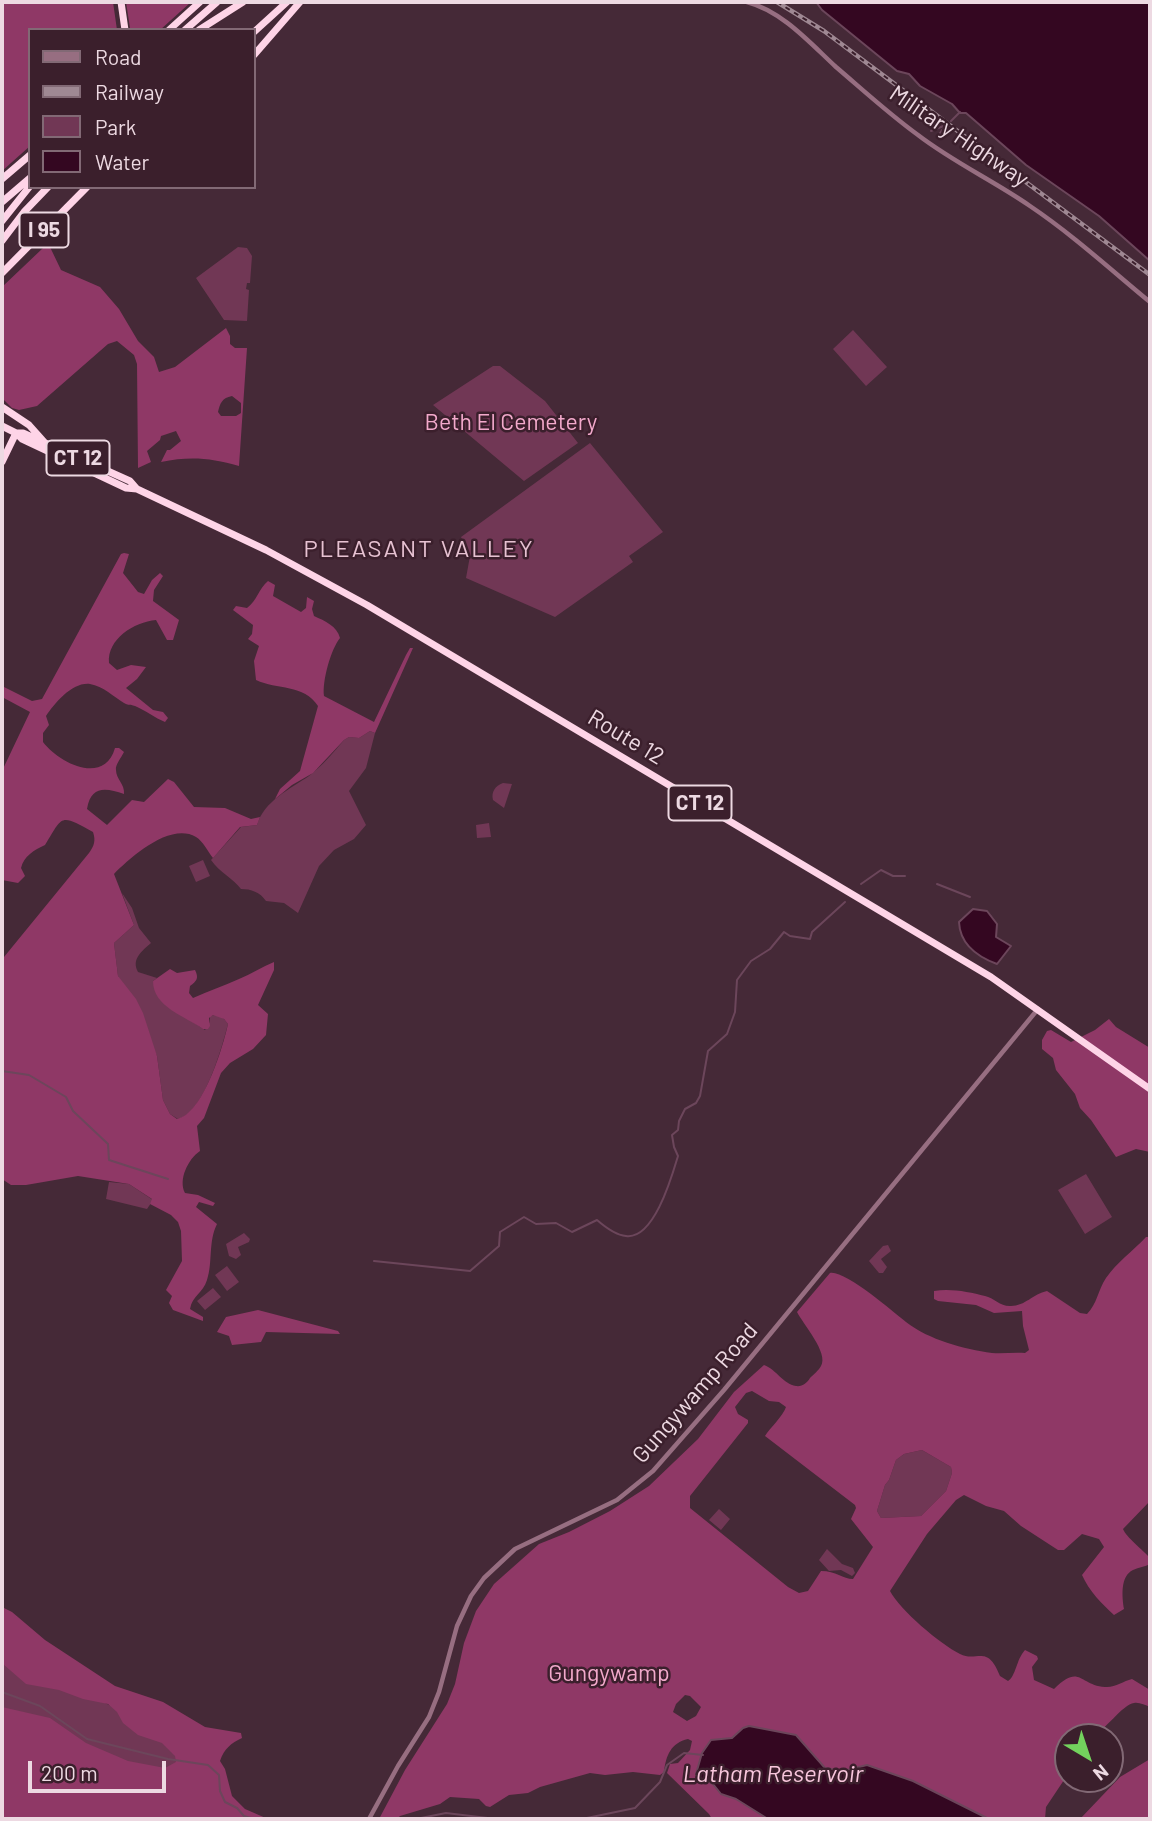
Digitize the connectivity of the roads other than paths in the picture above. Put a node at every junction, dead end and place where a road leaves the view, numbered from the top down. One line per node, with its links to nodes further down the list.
1 (121, 2): 8 (highway)
2 (200, 2): 9 (highway)
3 (217, 2): 10 (highway)
4 (243, 2): 11 (highway)
5 (287, 2): 12 (highway)
6 (300, 2): 13 (highway)
7 (747, 2): 26 (street, Military Highway)
8 (125, 28)
9 (171, 28)
10 (187, 28)
11 (202, 28)
12 (256, 30)
13 (256, 53)
14 (28, 157): 15 (highway)
15 (2, 179)
16 (28, 180): 20 (highway, I 95)
17 (28, 188): 22 (highway)
18 (46, 189): 21 (highway)
19 (85, 189): 25 (highway, I 95)
20 (2, 202)
21 (21, 216): 23 (highway); 24 (highway)
22 (2, 221)
23 (2, 240)
24 (2, 248)
25 (2, 273)
26 (1150, 302)
27 (2, 407): 30 (highway)
28 (2, 426): 29 (highway, Route 12 / CT 12)
29 (16, 433): 30 (highway, Route 12 / CT 12); 31 (highway); 32 (highway, Route 12 / CT 12)
30 (46, 444): 32 (highway, Route 12 / CT 12)
31 (2, 462)
32 (137, 489): 33 (highway, Route 12 / CT 12)
33 (1038, 1009): 34 (highway, Route 12 / CT 12); 35 (street, Gungywamp Road)
34 (1150, 1089)
35 (369, 1819)

